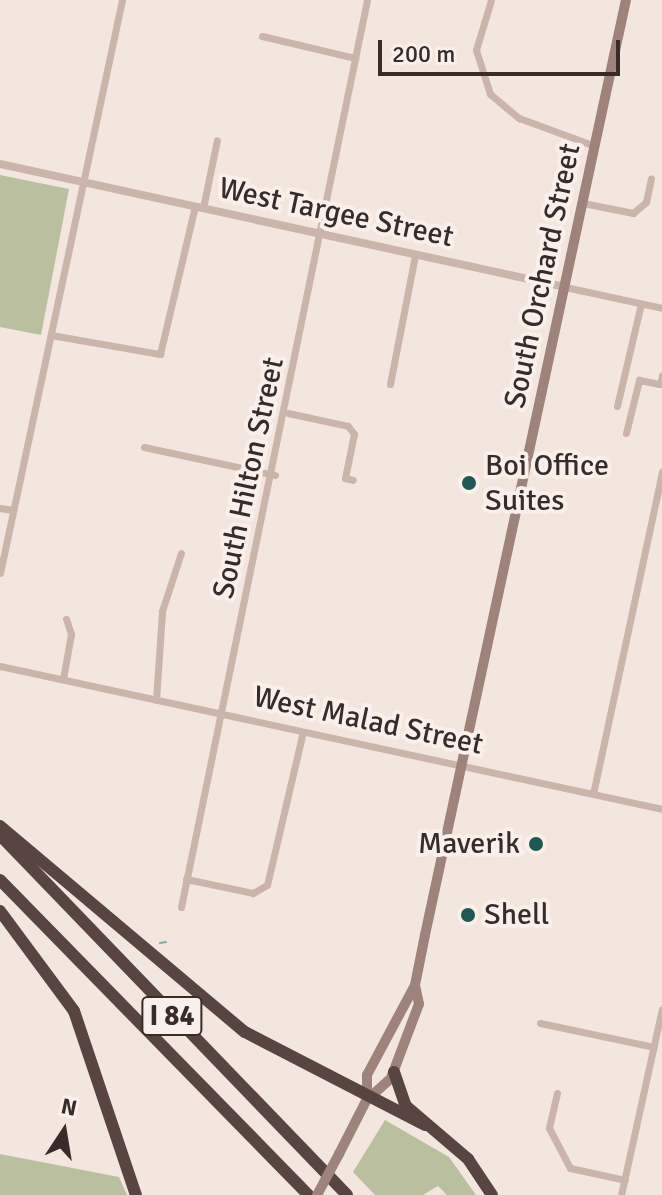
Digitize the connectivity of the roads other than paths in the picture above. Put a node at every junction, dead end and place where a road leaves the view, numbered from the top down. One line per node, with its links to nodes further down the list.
1 (122, 0): 11 (street)
2 (367, 0): 6 (street, South Hilton Street)
3 (491, 0): 8 (street)
4 (626, 0): 8 (main road, South Orchard Street)
5 (262, 36): 6 (street)
6 (355, 58): 14 (street, South Hilton Street)
7 (217, 140): 13 (street)
8 (595, 146): 12 (main road, South Orchard Street)
9 (0, 164): 11 (street, West Targee Street)
10 (651, 179): 12 (street)
11 (83, 182): 13 (street, West Targee Street); 19 (street)
12 (583, 203): 16 (main road, South Orchard Street)
13 (199, 207): 14 (street, West Targee Street); 19 (street)
14 (318, 233): 15 (street, West Targee Street); 23 (street, South Hilton Street)
15 (415, 255): 16 (street, West Targee Street); 21 (street)
16 (565, 287): 17 (street, West Targee Street); 39 (main road, South Orchard Street)
17 (641, 304): 18 (street, West Targee Street); 22 (street)
18 (662, 308)
19 (51, 335): 30 (street)
20 (662, 375): 24 (street)
21 (390, 384)
22 (617, 406)
23 (288, 413): 27 (street, South Hilton Street); 28 (street)
24 (626, 433)
25 (144, 447): 27 (street)
26 (662, 471): 40 (street)
27 (275, 475): 37 (street, South Hilton Street)
28 (353, 480)
29 (0, 508): 30 (street)
30 (13, 510): 32 (street)
31 (181, 553): 36 (street)
32 (0, 573)
33 (66, 619): 35 (street)
34 (0, 666): 35 (street, West Malad Street)
35 (63, 679): 36 (street, West Malad Street)
36 (156, 700): 37 (street, West Malad Street)
37 (224, 714): 38 (street, West Malad Street); 44 (street, South Hilton Street)
38 (303, 732): 39 (street, West Malad Street); 44 (street)
39 (464, 766): 40 (street, West Malad Street); 48 (main road, South Orchard Street)
40 (593, 794): 41 (street, West Malad Street)
41 (662, 809)
42 (0, 826): 54 (highway)
43 (0, 835): 60 (highway, I 84)
44 (186, 879): 46 (street, South Hilton Street)
45 (0, 880): 58 (highway, I 84)
46 (181, 907)
47 (0, 911): 57 (highway)
48 (415, 985): 52 (main road, South Orchard Street); 54 (main road, South Orchard Street)
49 (662, 1009): 51 (street)
50 (540, 1023): 51 (street)
51 (654, 1047): 56 (street)
52 (394, 1072): 54 (main road, South Orchard Street); 55 (highway)
53 (557, 1093): 56 (street)
54 (367, 1099): 55 (highway); 59 (main road, South Orchard Street, bridge)
55 (425, 1125): 61 (highway)
56 (625, 1180): 62 (street)
57 (136, 1195)
58 (308, 1195)
59 (317, 1195)
60 (347, 1195)
61 (492, 1195)
62 (621, 1195)

